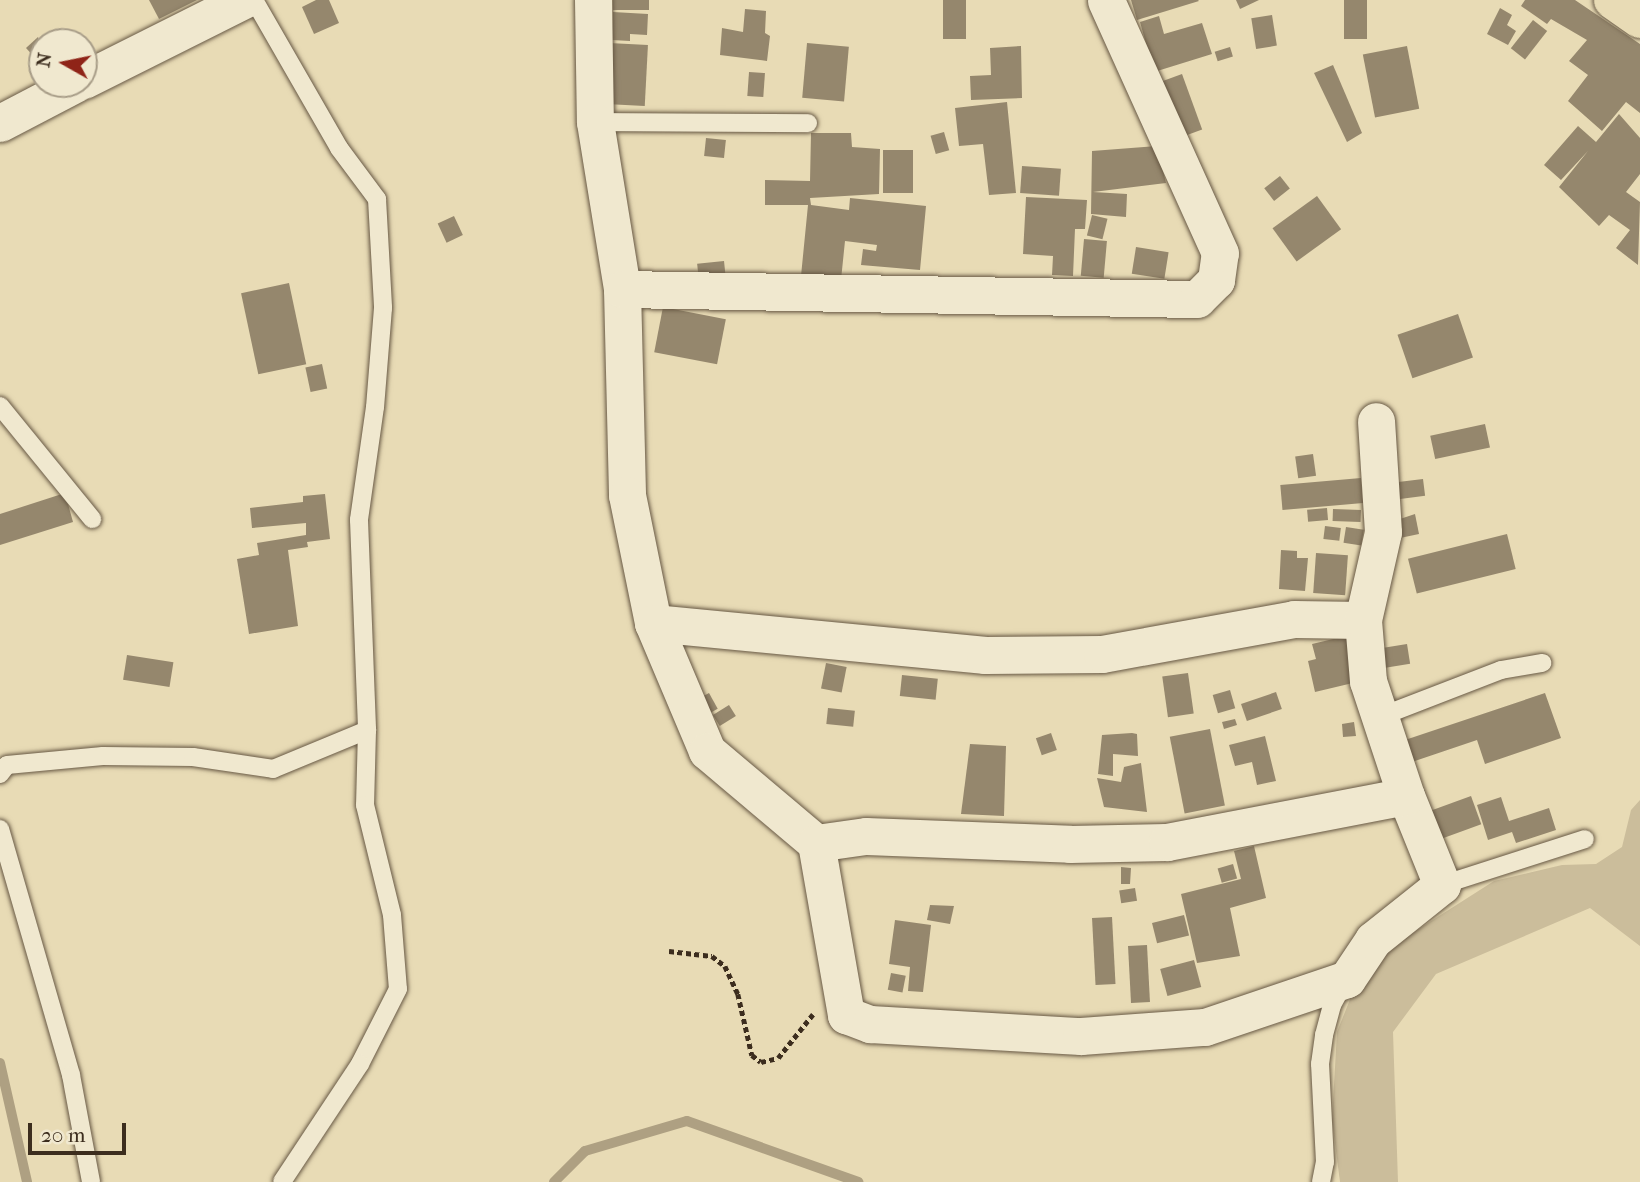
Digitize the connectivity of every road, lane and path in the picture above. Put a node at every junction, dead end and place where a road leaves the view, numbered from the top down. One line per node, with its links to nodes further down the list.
1 (243, 0): 7 (street)
2 (254, 0): 20 (lane)
3 (593, 0): 9 (street)
4 (1106, 0): 12 (street)
5 (1613, 0): 6 (main road)
6 (1640, 19)
7 (98, 73)
8 (48, 98): 10 (street)
9 (595, 122): 11 (lane); 12 (street)
10 (0, 123)
11 (808, 123)
12 (622, 289): 17 (street)
13 (0, 406): 15 (lane)
14 (1376, 421): 16 (street)
15 (92, 519)
16 (1363, 620): 17 (street); 19 (street)
17 (653, 623): 25 (street)
18 (1542, 663): 19 (lane)
19 (1382, 716): 22 (street)
20 (367, 730): 21 (lane); 31 (lane)
21 (0, 774)
22 (1406, 796): 25 (street); 26 (street)
23 (0, 829): 30 (lane)
24 (1585, 839): 26 (lane)
25 (816, 843): 29 (street)
26 (1442, 885): 28 (street)
27 (669, 951): 29 (path)
28 (1347, 979): 29 (street); 32 (lane)
29 (846, 1014)
30 (91, 1182)
31 (282, 1182)
32 (1321, 1182)

